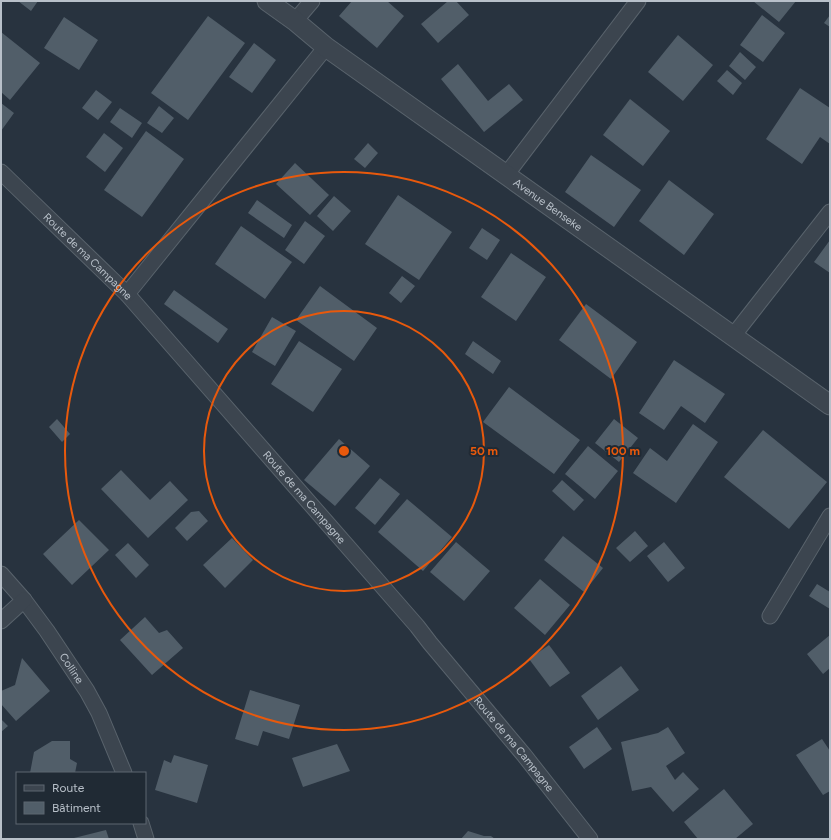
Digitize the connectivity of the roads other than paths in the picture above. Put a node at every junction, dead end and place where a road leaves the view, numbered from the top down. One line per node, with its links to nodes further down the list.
1 (267, 1): 4 (street, Avenue Benseke)
2 (312, 1): 4 (street)
3 (638, 1): 7 (street)
4 (295, 21): 5 (street, Avenue Benseke)
5 (326, 47): 7 (street, Avenue Benseke); 9 (street)
6 (1, 172): 9 (street, Route de ma Campagne)
7 (506, 175): 10 (street, Avenue Benseke)
8 (830, 212): 10 (street)
9 (127, 294): 20 (street, Route de ma Campagne)
10 (733, 336): 11 (street, Avenue Benseke)
11 (830, 405)
12 (830, 516): 15 (street)
13 (1, 574): 14 (street, Colline)
14 (24, 600): 16 (street); 17 (street, Colline)
15 (770, 616)
16 (1, 620)
17 (124, 772)
18 (141, 824): 19 (street)
19 (146, 839)
20 (590, 839)

